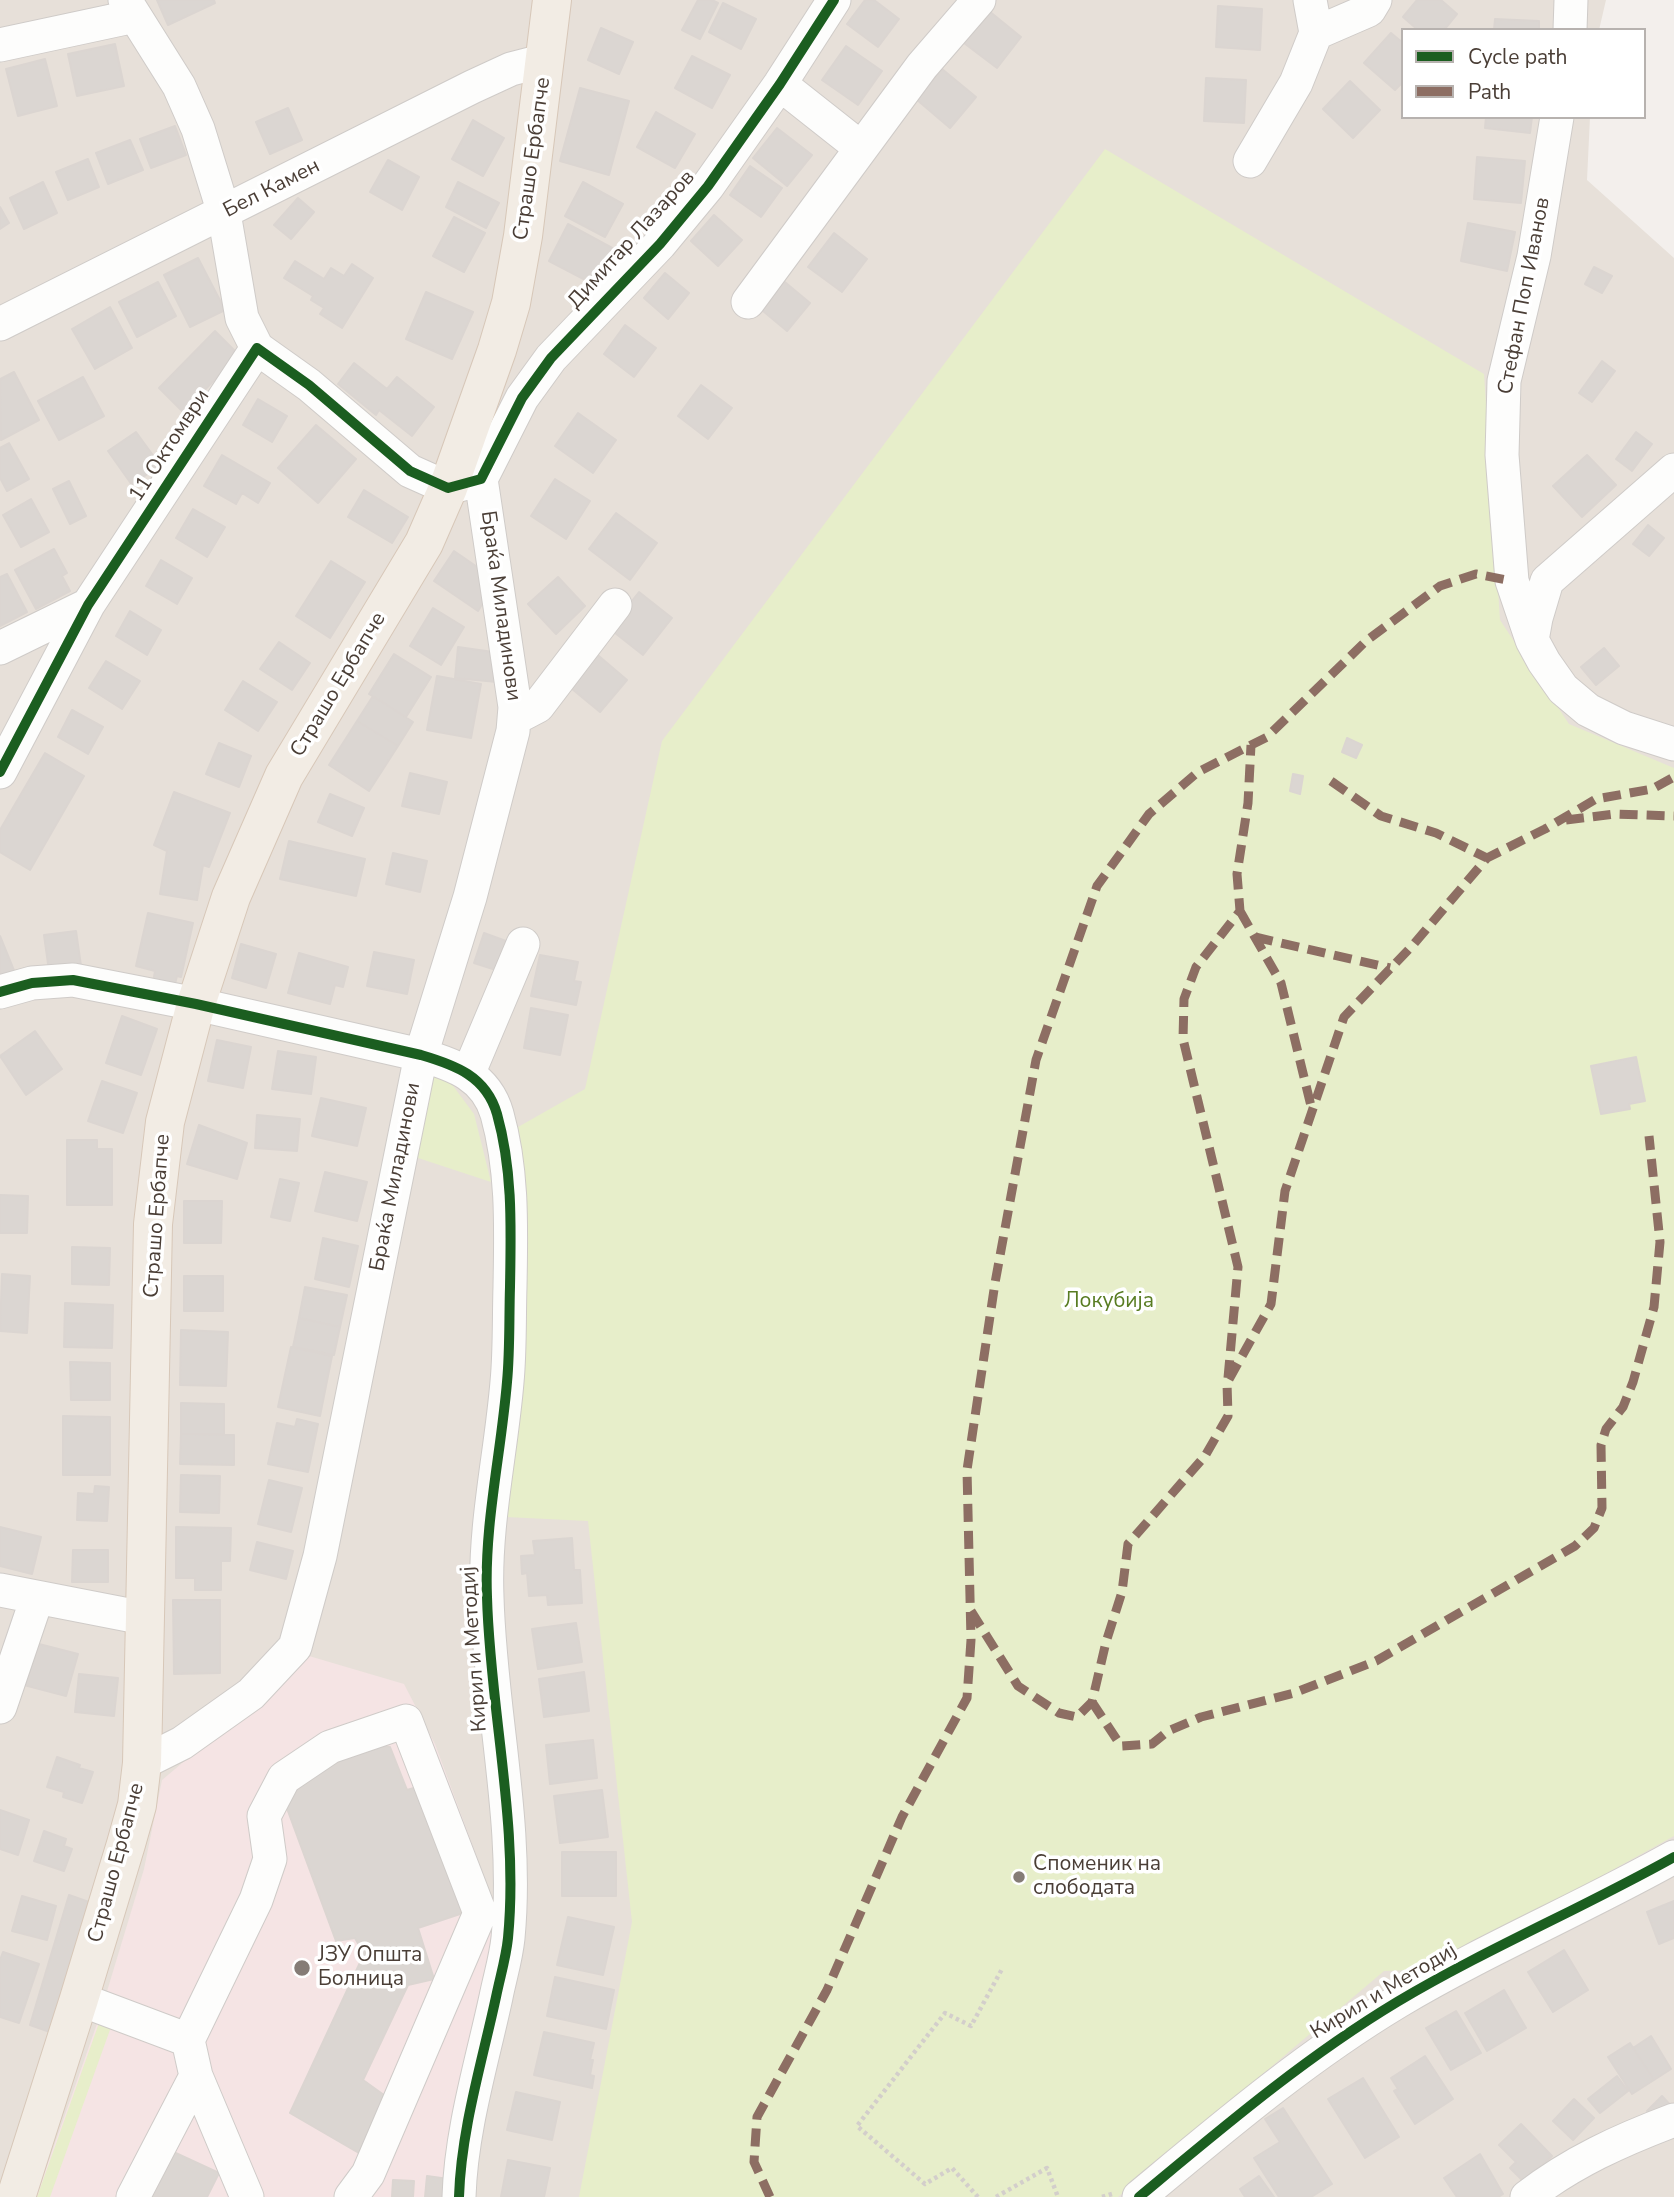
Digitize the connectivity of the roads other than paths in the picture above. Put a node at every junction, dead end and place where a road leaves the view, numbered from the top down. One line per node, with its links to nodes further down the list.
1 (552, 0): 11 (main road, Страшо Ербапче)
2 (834, 0): 12 (street, Димитар Лазаров)
3 (979, 0): 14 (street)
4 (1310, 0): 9 (street)
5 (1375, 0): 9 (street)
6 (1571, 0): 8 (street)
7 (130, 8): 10 (street); 16 (street)
8 (1570, 28)
9 (1316, 33): 15 (street)
10 (0, 45)
11 (546, 60): 16 (street, Бел Камен); 21 (main road, Страшо Ербапче)
12 (780, 84): 14 (street); 21 (street, Димитар Лазаров)
13 (1557, 119): 24 (street, Стефан Поп Иванов)
14 (861, 148): 17 (street)
15 (1250, 161)
16 (224, 213): 18 (street, Бел Камен); 19 (street)
17 (748, 302)
18 (0, 324)
19 (257, 348): 21 (street); 22 (street, 11 Октомври)
20 (1674, 470): 24 (street)
21 (465, 483): 26 (street, Браќа Миладинови); 31 (main road, Страшо Ербапче)
22 (88, 605): 25 (street); 28 (street, 11 Октомври)
23 (615, 605): 26 (street)
24 (1532, 640): 27 (street)
25 (0, 648)
26 (515, 718): 32 (street, Браќа Миладинови)
27 (1674, 744)
28 (0, 772)
29 (523, 944): 33 (street)
30 (0, 992): 31 (street)
31 (196, 1004): 32 (street); 36 (main road, Страшо Ербапче)
32 (421, 1055): 33 (street); 38 (street, Браќа Миладинови)
33 (469, 1072): 48 (street, Кирил и Методиј)
34 (0, 1590): 35 (street)
35 (37, 1598): 36 (street); 37 (street)
36 (144, 1618): 38 (main road, Страшо Ербапче)
37 (0, 1707)
38 (142, 1763): 40 (main road, Страшо Ербапче)
39 (1674, 1857): 49 (street, Кирил и Методиј)
40 (79, 1999): 41 (street); 44 (main road, Страшо Ербапче)
41 (188, 2040): 42 (street); 47 (street)
42 (196, 2076): 45 (street); 46 (street)
43 (1674, 2120): 50 (street)
44 (16, 2197)
45 (133, 2197)
46 (247, 2197)
47 (351, 2197)
48 (459, 2197)
49 (1139, 2197)
50 (1527, 2197)

